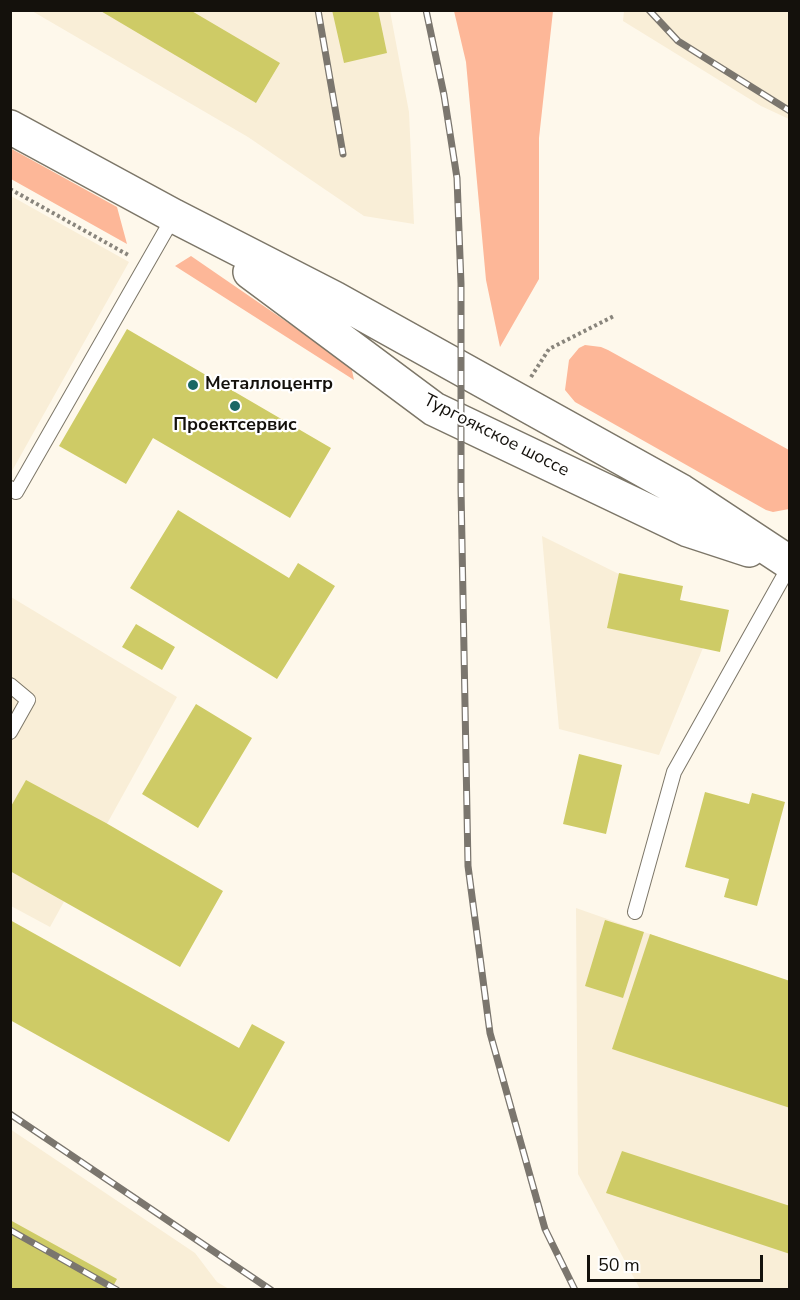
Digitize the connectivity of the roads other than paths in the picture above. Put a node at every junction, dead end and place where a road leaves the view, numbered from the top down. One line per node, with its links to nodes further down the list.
1 (10, 127): 2 (main road, Тургоякское шоссе)
2 (174, 216): 3 (lane); 4 (main road, Тургоякское шоссе); 4 (main road, Тургоякское шоссе)
3 (10, 488)
4 (789, 564): 7 (lane)
5 (10, 686): 6 (lane)
6 (10, 732)
7 (635, 912)

